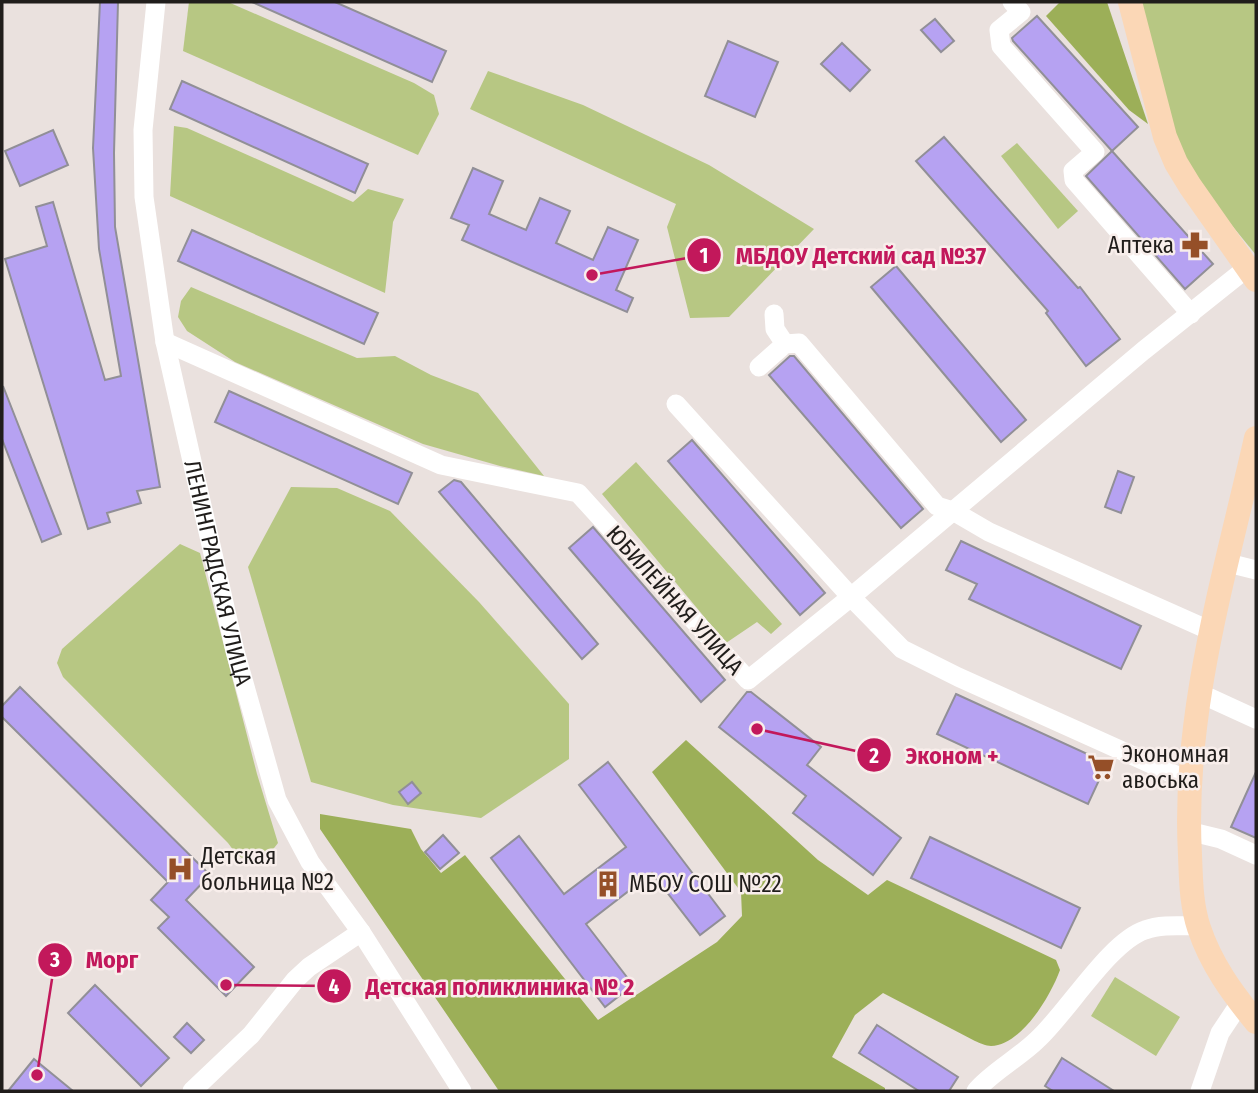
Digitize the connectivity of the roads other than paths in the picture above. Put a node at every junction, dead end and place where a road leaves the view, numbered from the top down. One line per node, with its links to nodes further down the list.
1 (156, 2): 7 (street, ЛЕНИНГРАДСКАЯ УЛИЦА)
2 (1012, 2): 6 (street)
3 (1130, 2): 4 (main road)
4 (1251, 274): 6 (street, ЮБИЛЕЙНАЯ УЛИЦА)
5 (774, 314): 8 (street)
6 (1191, 314): 12 (street, ЮБИЛЕЙНАЯ УЛИЦА)
7 (165, 342): 15 (street, ЮБИЛЕЙНАЯ УЛИЦА); 23 (street, ЛЕНИНГРАДСКАЯ УЛИЦА)
8 (785, 344): 9 (street); 12 (street)
9 (758, 367)
10 (676, 404): 15 (street)
11 (1256, 438): 13 (main road)
12 (953, 511): 15 (street, ЮБИЛЕЙНАЯ УЛИЦА); 16 (street)
13 (1228, 563): 14 (street); 16 (main road)
14 (1256, 570)
15 (851, 597): 19 (street)
16 (1211, 631): 17 (main road)
17 (1198, 697): 18 (street); 19 (main road)
18 (1256, 719)
19 (1189, 781): 20 (main road)
20 (1188, 831): 21 (street); 22 (main road)
21 (1256, 855)
22 (1198, 926): 24 (main road); 28 (street)
23 (361, 932): 26 (street); 27 (street, ЛЕНИНГРАДСКАЯ УЛИЦА)
24 (1240, 1003): 25 (main road); 29 (street)
25 (1256, 1022)
26 (192, 1091)
27 (462, 1091)
28 (976, 1091)
29 (1200, 1091)

